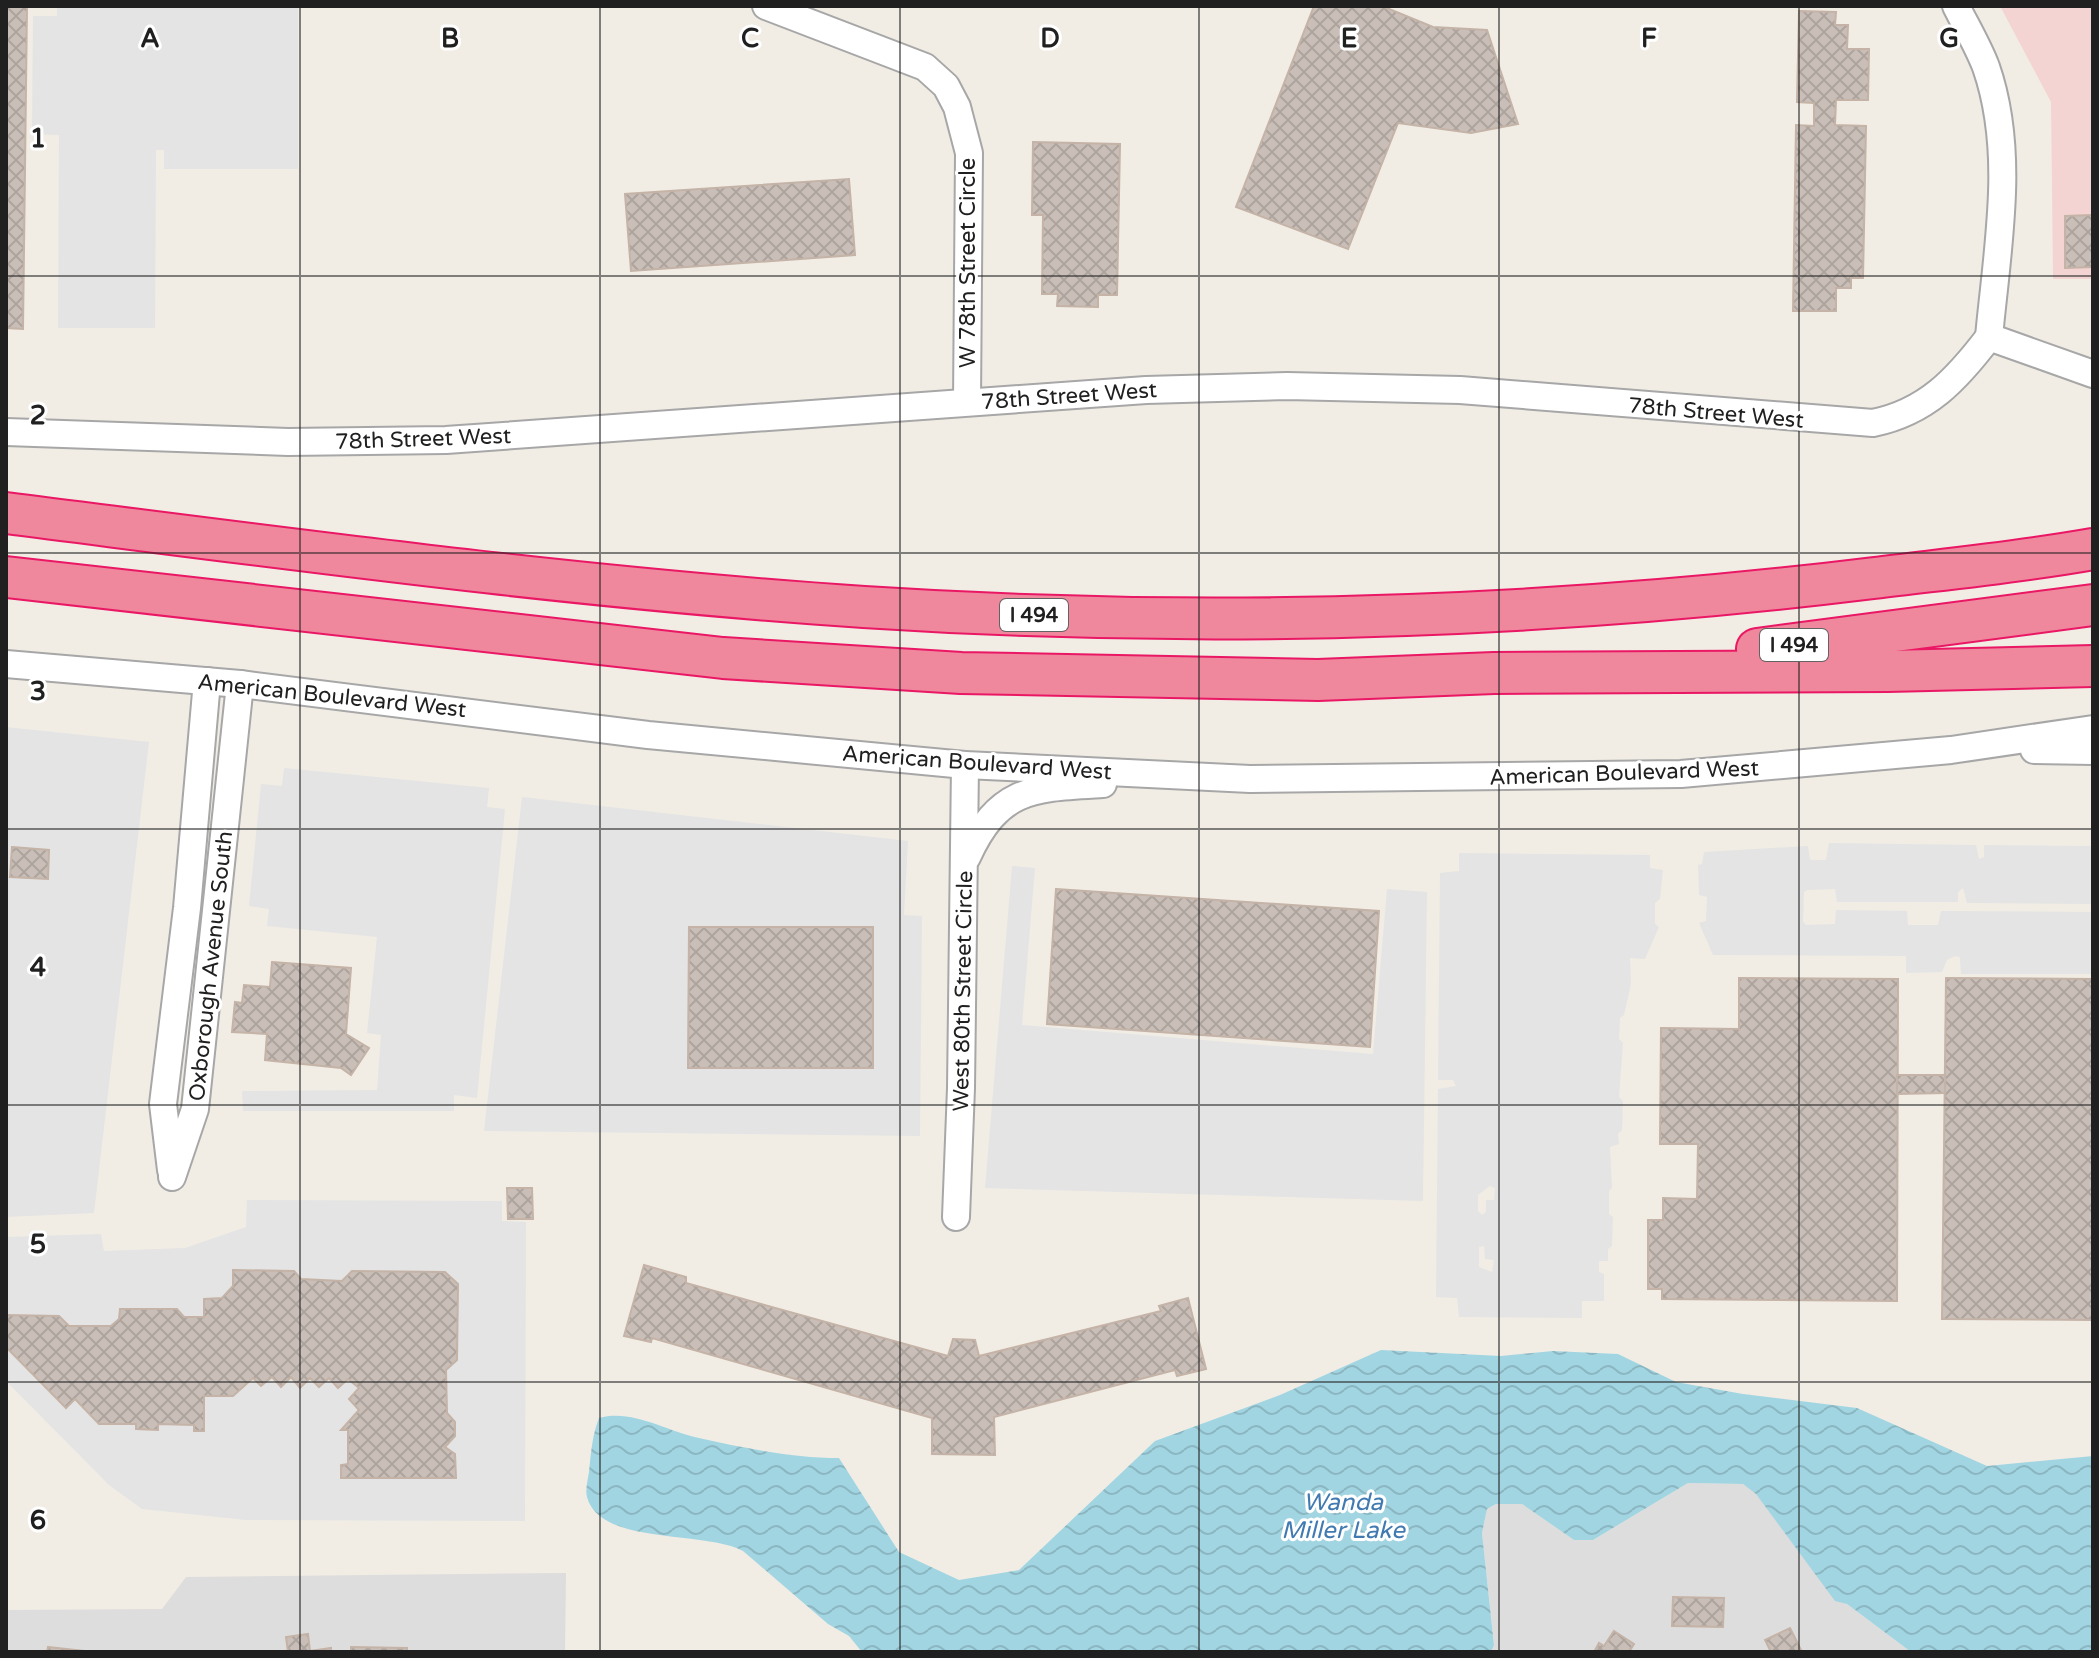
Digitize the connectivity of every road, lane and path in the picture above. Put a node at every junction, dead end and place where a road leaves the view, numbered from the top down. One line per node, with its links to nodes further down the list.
1 (766, 6): 5 (street, W 78th Street Circle)
2 (1956, 6): 3 (street)
3 (1989, 337): 4 (street); 5 (street, 78th Street West)
4 (2093, 374)
5 (967, 402): 6 (street, 78th Street West)
6 (6, 432)
7 (6, 513): 8 (highway, I 494)
8 (2083, 549)
9 (6, 577): 13 (highway, I 494)
10 (2093, 605): 13 (highway, I 494)
11 (6, 664): 14 (street, American Boulevard West)
12 (2093, 666): 13 (highway)
13 (1494, 673)
14 (207, 681): 15 (street, American Boulevard West); 15 (street, Oxborough Avenue South)
15 (240, 684): 19 (street, American Boulevard West)
16 (2093, 729): 17 (street, American Boulevard West)
17 (1951, 750): 18 (street, American Boulevard West); 20 (street, American Boulevard West)
18 (2093, 751)
19 (965, 765): 20 (street, American Boulevard West); 21 (street, West 80th Street Circle)
20 (1222, 777): 21 (street)
21 (964, 864): 22 (street, West 80th Street Circle)
22 (956, 1217)

